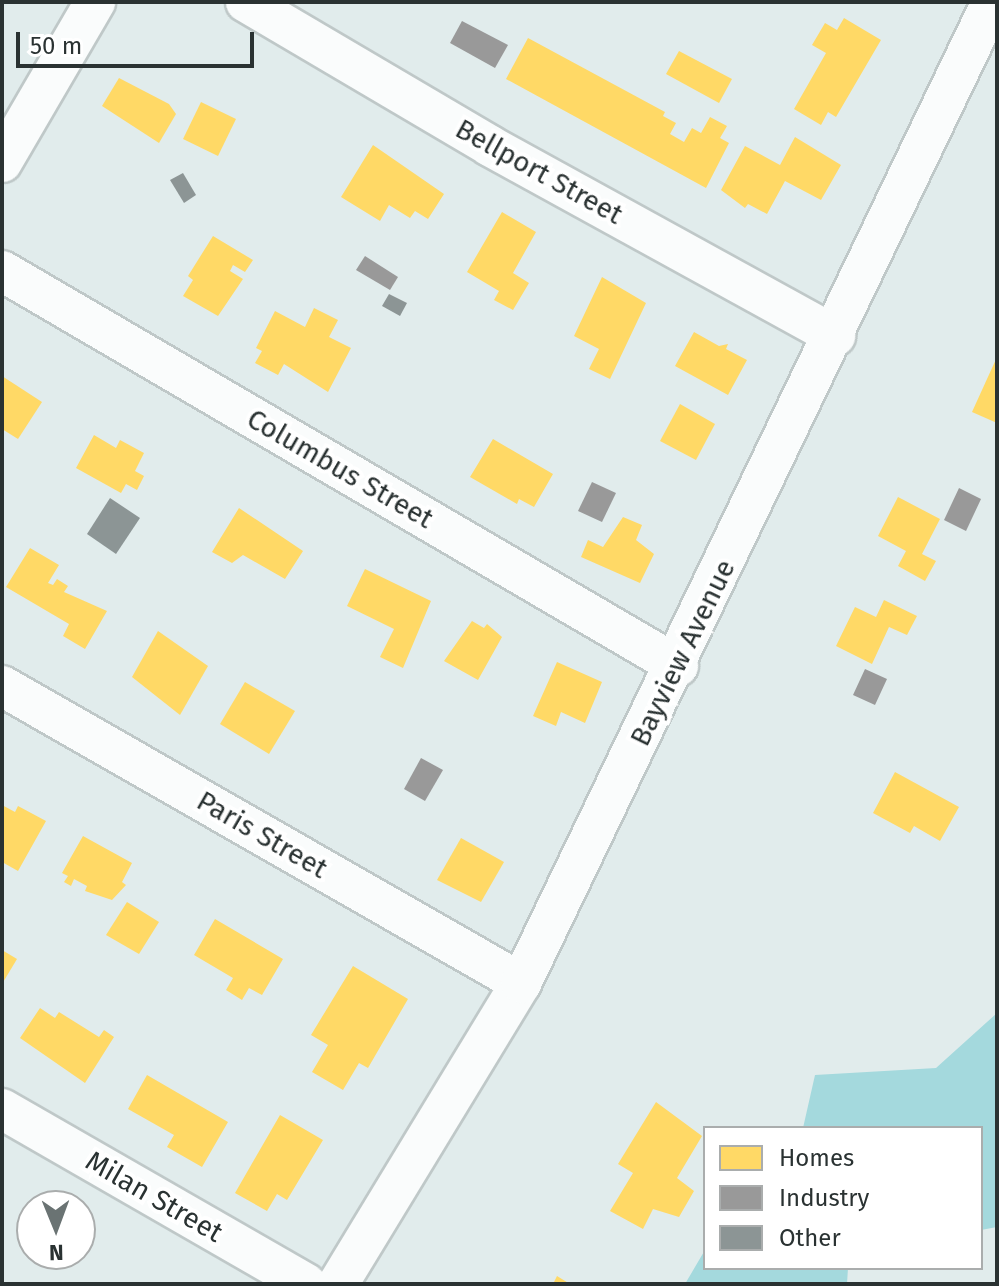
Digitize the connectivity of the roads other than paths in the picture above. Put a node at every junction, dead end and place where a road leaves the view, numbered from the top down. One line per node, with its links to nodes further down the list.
1 (95, 2): 4 (street)
2 (246, 2): 6 (street, Bellport Street)
3 (985, 4): 6 (street, Bayview Avenue)
4 (2, 162)
5 (2, 271): 7 (street, Columbus Street)
6 (835, 336): 7 (street, Bayview Avenue)
7 (678, 666): 9 (street, Bayview Avenue)
8 (2, 686): 9 (street, Paris Street)
9 (521, 983): 12 (street, Bayview Avenue)
10 (2, 1109): 11 (street, Milan Street)
11 (306, 1284)
12 (338, 1284)

